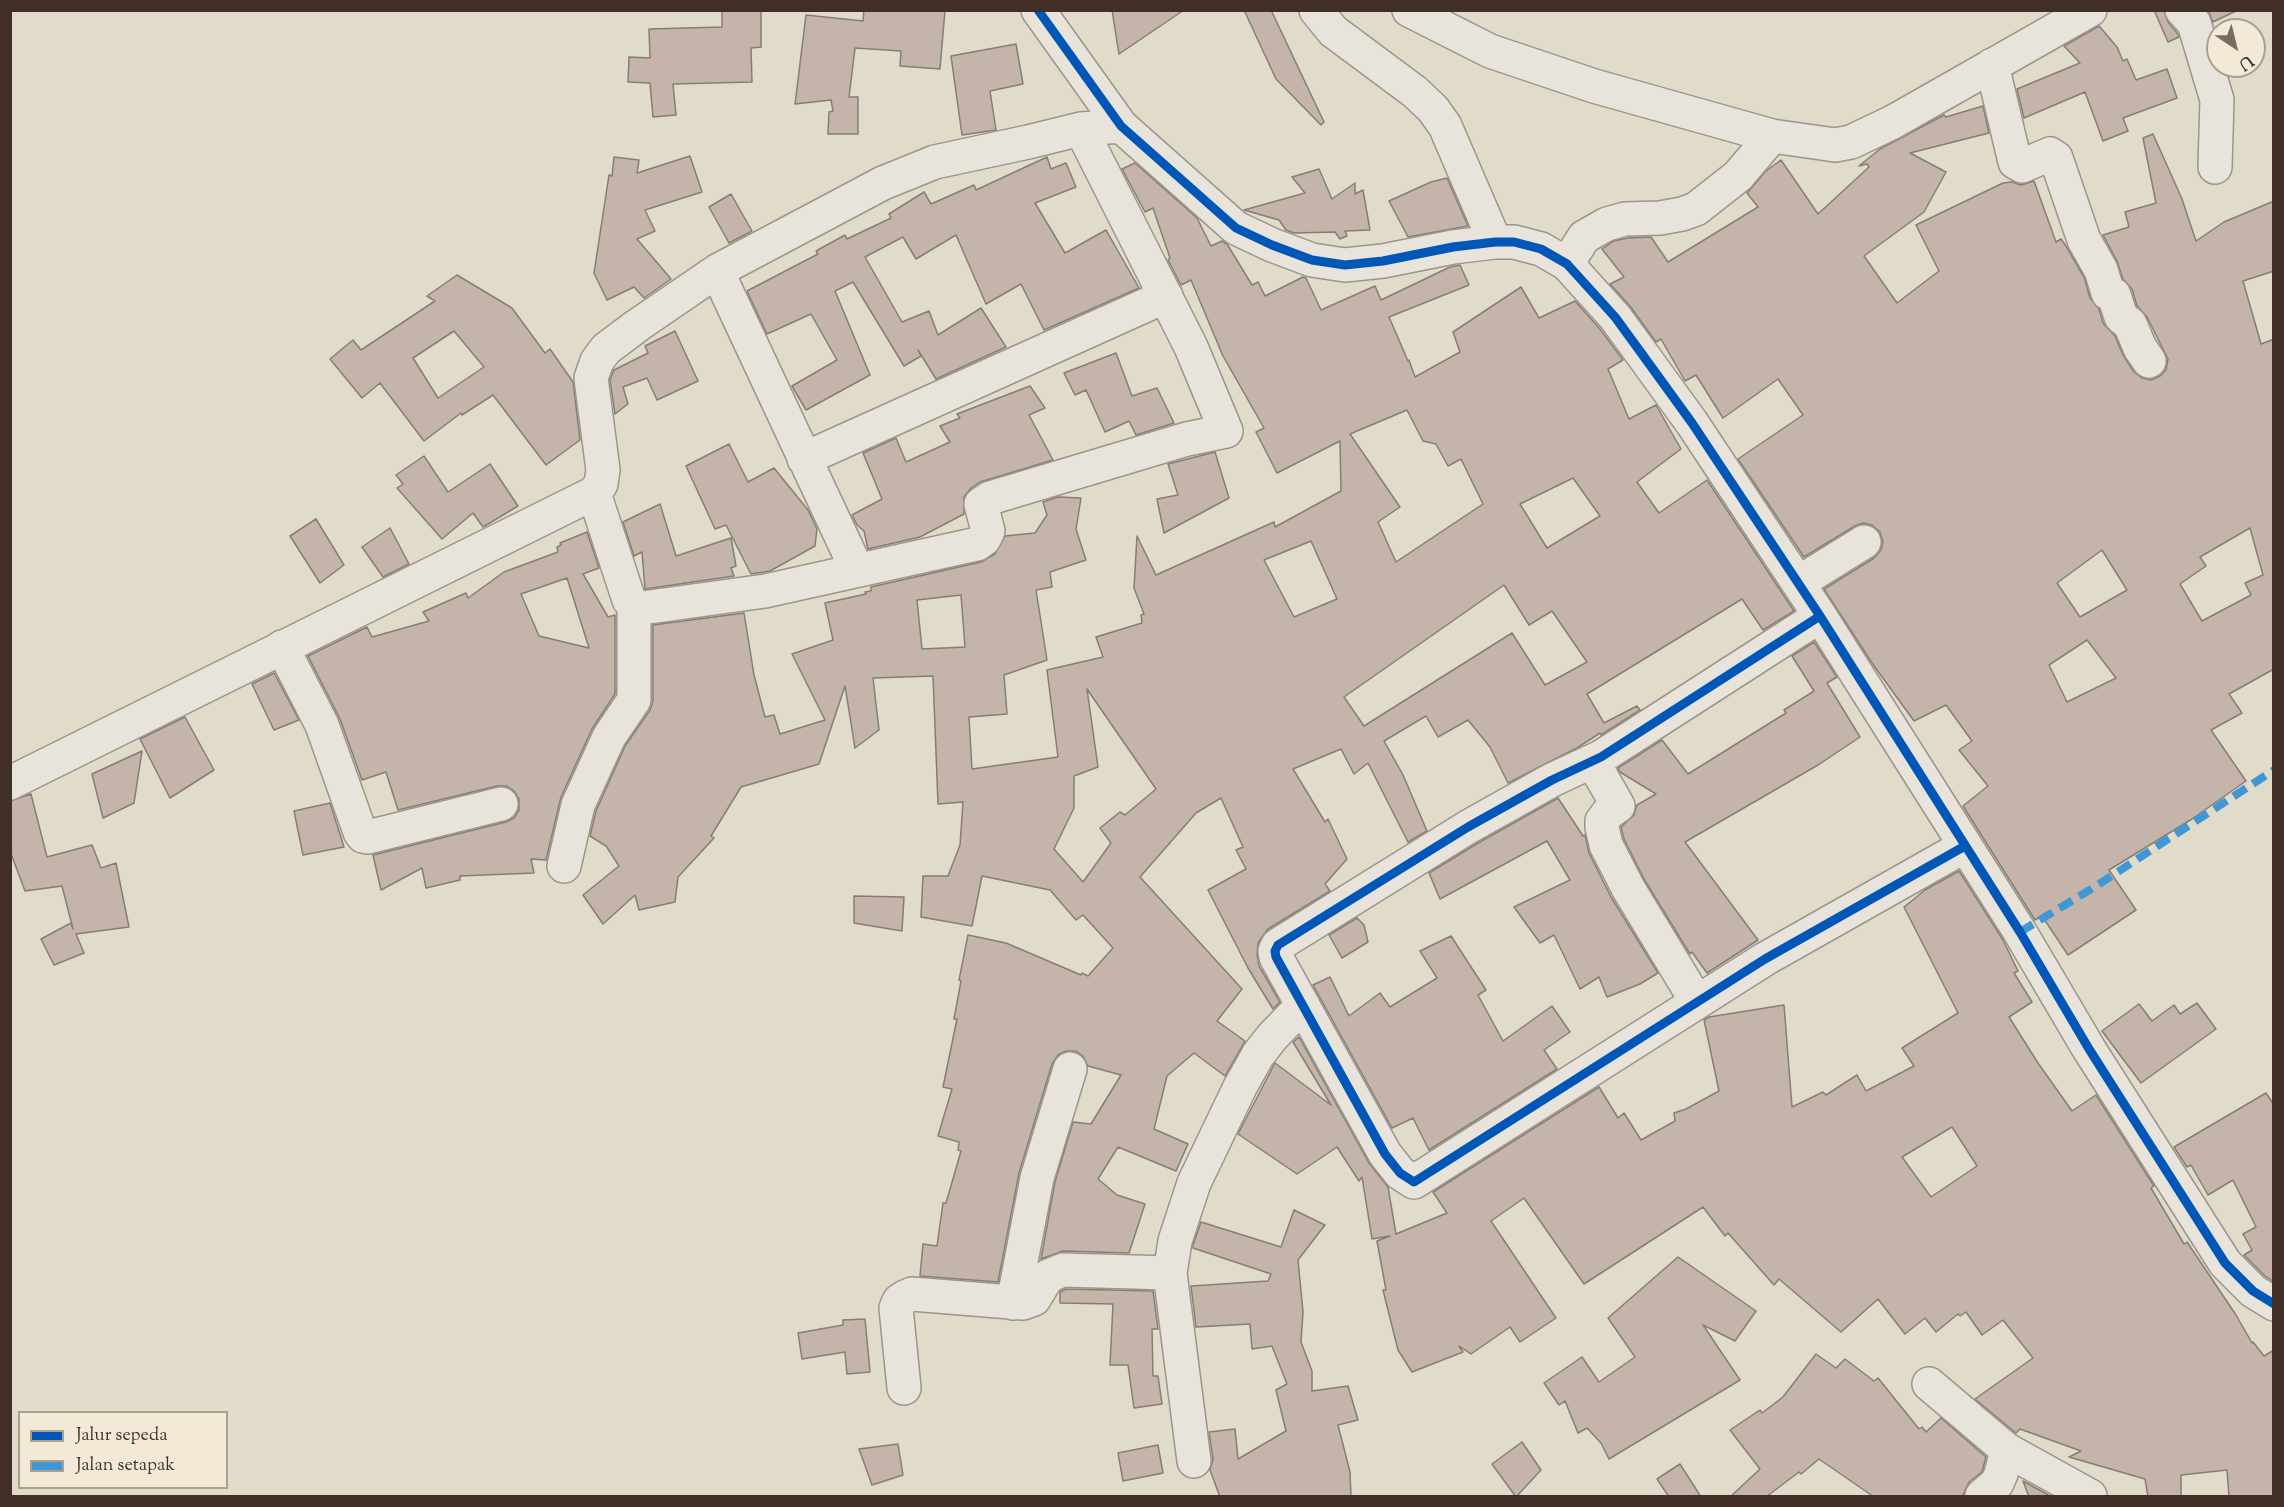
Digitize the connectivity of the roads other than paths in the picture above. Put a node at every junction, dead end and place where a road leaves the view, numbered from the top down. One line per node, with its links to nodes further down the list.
1 (1038, 10): 7 (street)
2 (1316, 10): 11 (street)
3 (1408, 10): 9 (street)
4 (2090, 10): 6 (street)
5 (2182, 10): 10 (street)
6 (1992, 65): 9 (street); 15 (street)
7 (1121, 126): 8 (street); 11 (street)
8 (1081, 129): 13 (street); 14 (street)
9 (1772, 136): 12 (street)
10 (2215, 167)
11 (1495, 242): 12 (street)
12 (1567, 264): 20 (street)
13 (717, 271): 16 (street); 17 (street)
14 (1166, 296): 16 (street); 19 (street)
15 (2149, 361)
16 (804, 459): 19 (street)
17 (594, 493): 21 (street); 23 (street)
18 (1864, 542): 20 (street)
19 (857, 570): 21 (street)
20 (1798, 583): 22 (street)
21 (634, 605): 28 (street)
22 (1820, 616): 24 (street); 27 (street)
23 (282, 647): 25 (street); 26 (street)
24 (1593, 762): 29 (street); 30 (street)
25 (10, 783)
26 (501, 804)
27 (1965, 846): 29 (street); 34 (street)
28 (564, 866)
29 (1696, 1002): 30 (street)
30 (1302, 1005): 32 (street)
31 (1070, 1069): 33 (street)
32 (1170, 1273): 33 (street); 38 (street)
33 (1012, 1303): 36 (street)
34 (2274, 1304)
35 (1929, 1384): 37 (street)
36 (904, 1388)
37 (2007, 1450): 39 (street); 40 (street)
38 (1194, 1461)
39 (1982, 1497)
40 (2090, 1497)

